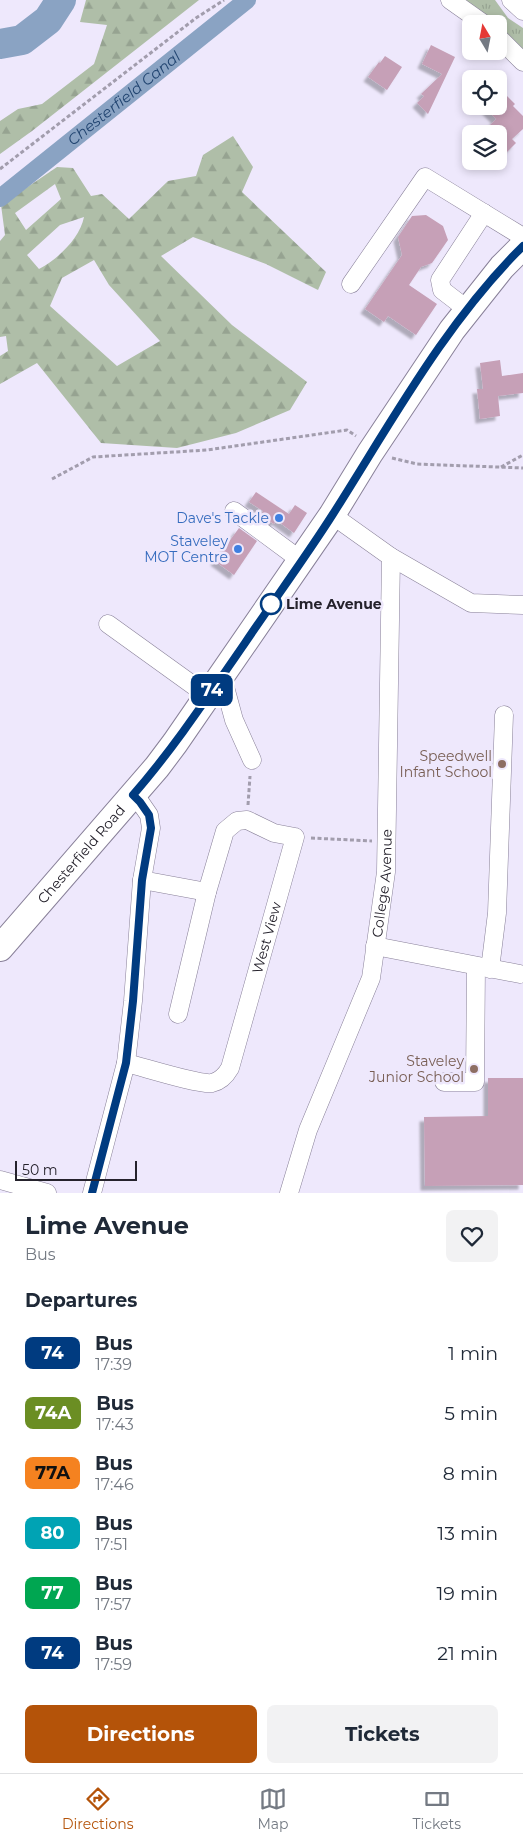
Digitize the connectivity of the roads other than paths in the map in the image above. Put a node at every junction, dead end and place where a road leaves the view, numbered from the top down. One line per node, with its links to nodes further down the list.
1 (450, 0): 4 (street)
2 (511, 0): 3 (street)
3 (523, 11)
4 (471, 15)
5 (508, 47): 6 (street)
6 (523, 62)
7 (484, 213): 8 (street); 10 (street); 11 (street)
8 (523, 238)
9 (523, 246): 11 (highway, Chesterfield Road)
10 (351, 284)
11 (468, 310): 13 (highway, Chesterfield Road)
12 (234, 511): 15 (street)
13 (332, 515): 14 (street); 18 (highway, Chesterfield Road)
14 (391, 557): 16 (street); 24 (street, College Avenue)
15 (299, 560)
16 (523, 605)
17 (108, 624): 18 (street)
18 (215, 686): 20 (street); 21 (highway, Chesterfield Road)
19 (504, 715): 26 (street)
20 (252, 760)
21 (133, 795): 22 (street); 25 (highway, Chesterfield Road)
22 (142, 880): 23 (street); 29 (street)
23 (206, 892): 28 (street); 29 (street, West View)
24 (375, 946): 26 (street); 34 (street, College Avenue)
25 (0, 948)
26 (483, 968): 27 (street); 30 (street)
27 (520, 974)
28 (178, 1014)
29 (126, 1063): 33 (street)
30 (444, 1082)
31 (0, 1180): 32 (street)
32 (48, 1193)
33 (92, 1193)
34 (290, 1193)

